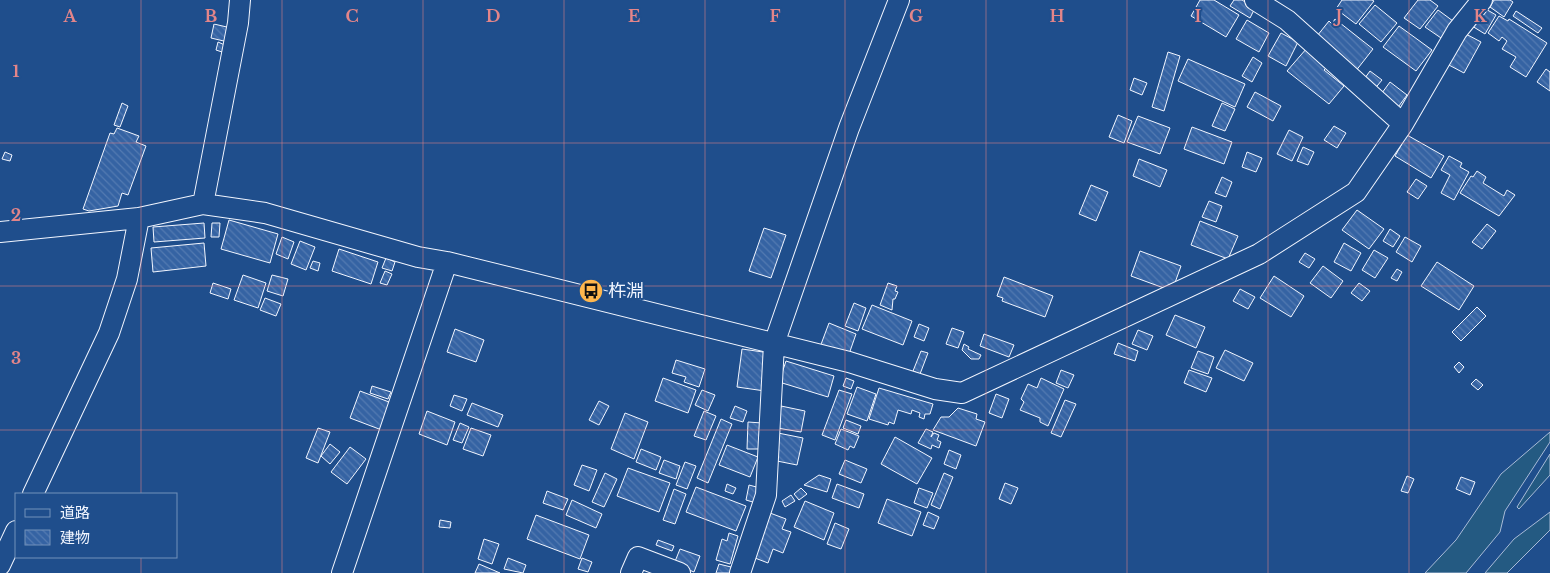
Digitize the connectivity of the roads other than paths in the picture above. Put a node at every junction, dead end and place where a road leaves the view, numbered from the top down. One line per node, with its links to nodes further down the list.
1 (240, 0): 8 (street)
2 (899, 0): 12 (street)
3 (1255, 0): 6 (street)
4 (1279, 0): 6 (street)
5 (1482, 0): 7 (street)
6 (1287, 20): 7 (street)
7 (1403, 124): 12 (street)
8 (203, 204): 9 (street); 11 (street)
9 (139, 218): 10 (street); 13 (street)
10 (0, 232)
11 (447, 262): 12 (street); 16 (street)
12 (774, 344): 19 (street)
13 (34, 493)
14 (15, 533): 15 (street)
15 (0, 566)
16 (342, 573)
17 (631, 573): 18 (street)
18 (680, 573)
19 (740, 573)

